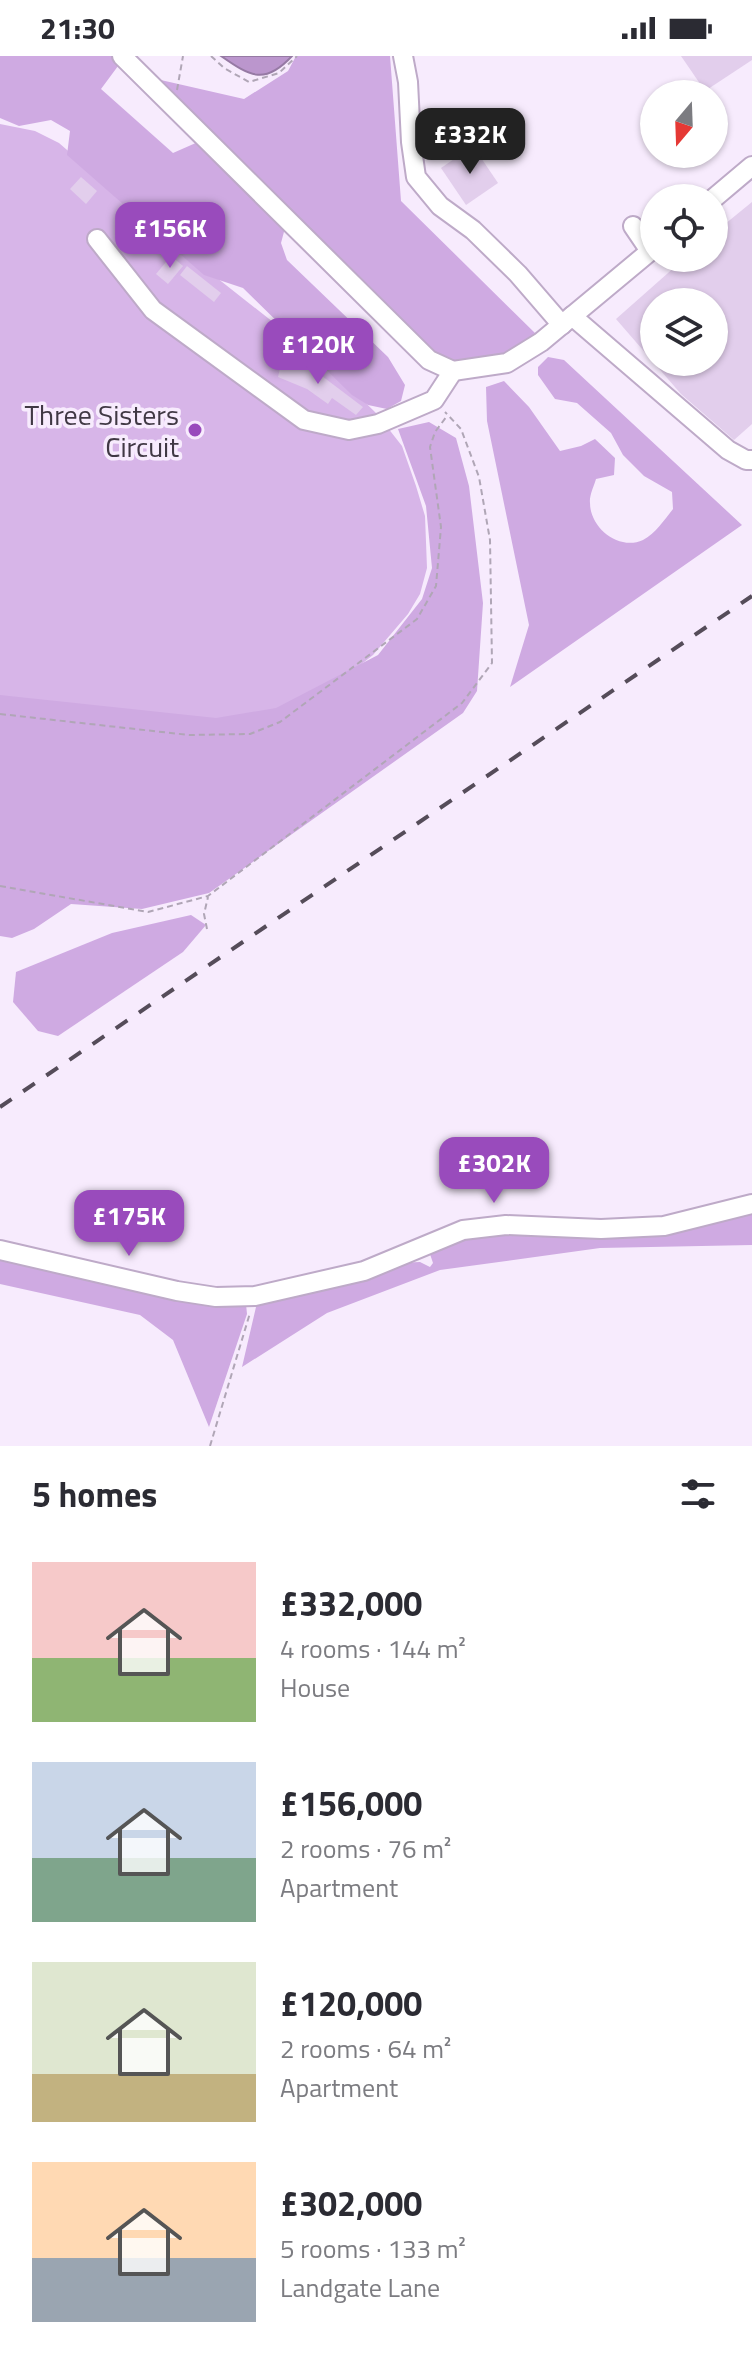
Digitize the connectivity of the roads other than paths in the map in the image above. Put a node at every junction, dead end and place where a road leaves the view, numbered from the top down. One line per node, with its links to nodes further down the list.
1 (122, 56): 10 (street)
2 (403, 56): 9 (street)
3 (752, 166): 4 (street)
4 (728, 186)
5 (633, 226): 6 (street)
6 (640, 235)
7 (97, 239): 10 (street)
8 (640, 260): 9 (street)
9 (567, 320): 10 (street); 11 (street)
10 (453, 371)
11 (752, 460)
12 (752, 1204): 13 (street)
13 (0, 1250)

